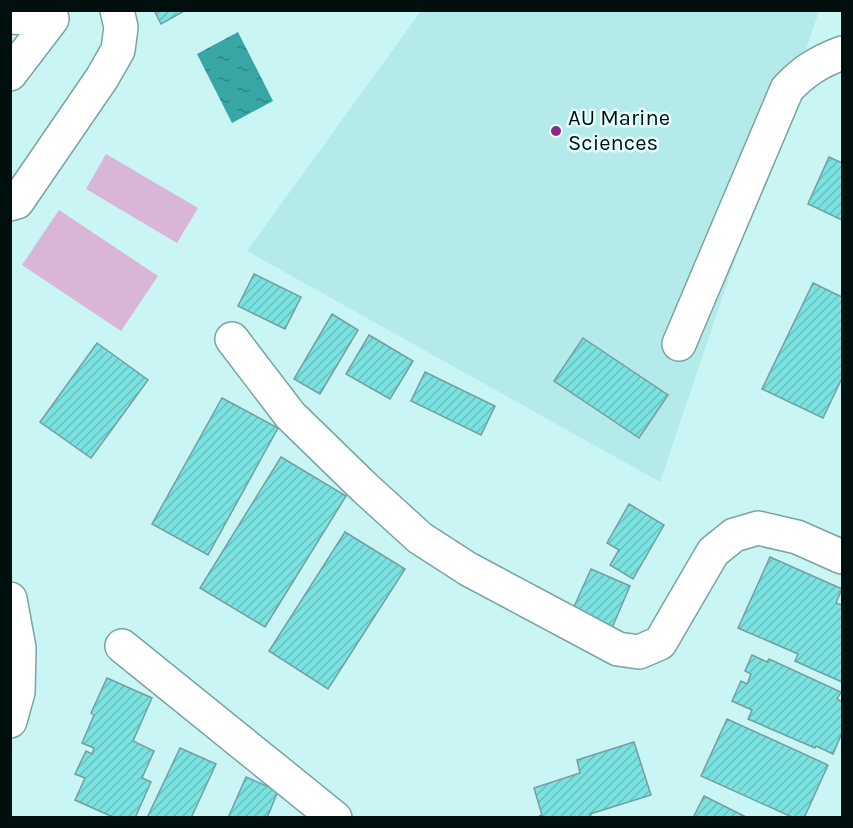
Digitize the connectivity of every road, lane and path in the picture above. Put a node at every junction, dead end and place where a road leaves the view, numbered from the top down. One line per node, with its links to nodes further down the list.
1 (117, 10): 6 (street)
2 (57, 15): 3 (street); 5 (street)
3 (10, 17)
4 (843, 53): 8 (street)
5 (10, 74)
6 (10, 204)
7 (232, 339): 9 (street)
8 (679, 344)
9 (843, 557)
10 (10, 598): 12 (street)
11 (122, 646): 13 (street)
12 (10, 721)
13 (335, 818)

